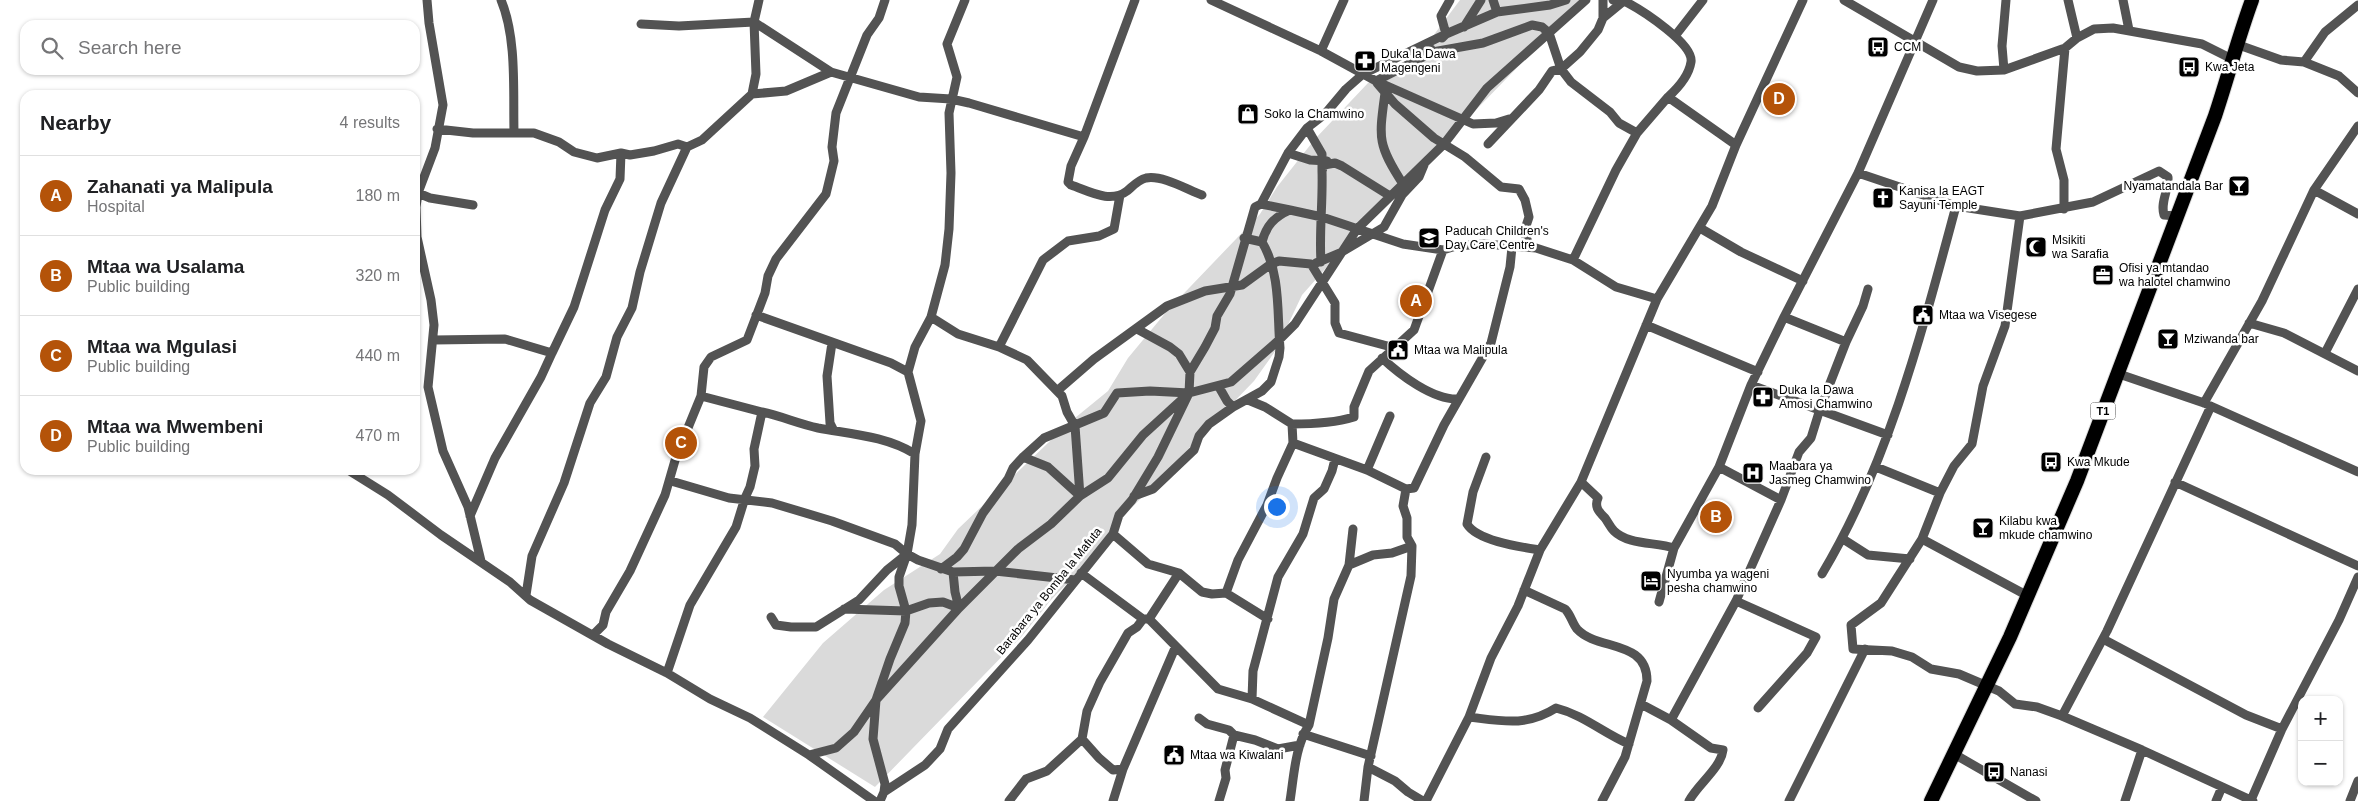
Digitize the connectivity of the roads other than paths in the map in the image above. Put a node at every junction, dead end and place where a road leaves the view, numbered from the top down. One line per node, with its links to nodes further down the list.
1 (427, 0): 59 (street)
2 (501, 0): 60 (street)
3 (759, 0): 29 (street)
4 (885, 0): 48 (street)
5 (965, 0): 54 (street)
6 (1135, 0): 62 (street)
7 (1211, 0): 25 (street)
8 (1344, 0): 40 (street)
9 (1450, 0): 34 (street)
10 (1481, 0): 31 (street)
11 (1492, 0): 27 (street)
12 (1566, 0): 27 (street)
13 (1586, 0): 33 (street)
14 (1603, 0): 28 (street)
15 (1613, 0): 24 (street)
16 (1703, 0): 35 (street)
17 (1803, 0): 65 (street)
18 (1844, 0): 37 (street)
19 (1933, 0): 37 (street)
20 (2006, 0): 45 (street)
21 (2068, 0): 36 (street)
22 (2123, 0): 32 (street)
23 (2252, 0): 38 (highway, T1)
24 (1624, 1): 28 (street); 35 (street)
25 (1224, 3): 40 (street)
26 (2358, 5): 43 (street)
27 (1497, 12): 31 (street)
28 (1603, 18): 44 (street)
29 (754, 22): 30 (street); 46 (street); 52 (street)
30 (641, 24)
31 (1464, 27): 34 (street)
32 (2129, 30): 36 (street); 42 (street)
33 (1549, 33): 41 (street); 44 (street); 55 (street)
34 (1446, 34): 41 (street); 47 (street)
35 (1675, 36): 53 (street)
36 (2077, 38): 39 (street)
37 (1914, 42): 45 (street); 73 (street)
38 (2236, 44): 42 (highway, T1); 43 (street)
39 (2065, 48): 45 (street); 84 (street)
40 (1321, 51): 47 (street)
41 (1427, 53): 49 (street)
42 (2234, 60): 88 (highway, T1)
43 (2304, 62): 50 (street)
44 (1561, 69): 56 (street); 61 (street)
45 (2004, 70)
46 (831, 72): 48 (street); 52 (street)
47 (1363, 74): 49 (street); 58 (street)
48 (850, 79): 54 (street); 110 (street)
49 (1376, 81): 51 (street); 55 (street)
50 (2358, 92)
51 (1385, 93): 63 (street); 74 (street)
52 (752, 94): 66 (street)
53 (1668, 97): 61 (street); 65 (street)
54 (951, 99): 62 (street); 111 (street)
55 (1464, 119): 56 (street); 63 (street)
56 (1509, 119): 64 (street)
57 (2358, 126): 76 (street)
58 (1307, 128): 68 (street); 69 (street)
59 (437, 129): 60 (street); 75 (street)
60 (514, 132): 67 (street)
61 (1637, 133): 100 (street)
62 (1084, 136): 78 (street)
63 (1444, 144): 70 (street); 96 (street)
64 (1488, 144)
65 (1736, 145): 90 (street)
66 (687, 147): 67 (street); 189 (street)
67 (621, 153): 122 (street)
68 (1288, 153): 69 (street); 81 (street)
69 (1323, 160): 71 (street); 72 (street)
70 (1426, 161): 74 (street); 92 (street)
71 (1334, 163): 72 (street); 80 (street)
72 (1322, 171): 89 (street)
73 (1858, 173): 83 (street); 104 (street)
74 (1403, 184): 80 (street)
75 (420, 188)
76 (2314, 190): 86 (street); 113 (street)
77 (420, 194): 82 (street)
78 (1120, 195): 79 (street); 120 (street)
79 (1202, 195)
80 (1390, 196): 91 (street)
81 (1261, 204): 85 (street); 93 (street)
82 (473, 205)
83 (1956, 206): 87 (street); 147 (street)
84 (2064, 209): 87 (street); 88 (street)
85 (1290, 210): 89 (street); 94 (street)
86 (2358, 214)
87 (2020, 216): 162 (street)
88 (2177, 216): 129 (highway, T1)
89 (1322, 218): 91 (street); 101 (street)
90 (1700, 228): 104 (street); 109 (street)
91 (1358, 229): 92 (street); 99 (street)
92 (1373, 234): 98 (street); 99 (street)
93 (1244, 238): 94 (street); 106 (street)
94 (1262, 242): 102 (street)
95 (1512, 247): 96 (street); 98 (street); 135 (street)
96 (1530, 247): 100 (street)
97 (420, 250): 116 (street)
98 (1443, 250): 121 (street)
99 (1340, 253): 101 (street); 105 (street)
100 (1573, 260): 109 (street)
101 (1321, 262): 103 (street)
102 (1271, 264): 103 (street); 106 (street); 117 (street)
103 (1311, 264): 105 (street)
104 (1803, 281): 112 (street)
105 (1322, 282): 117 (street); 121 (street)
106 (1231, 288): 115 (street); 127 (street)
107 (1868, 288): 118 (street)
108 (2357, 294): 123 (street)
109 (1657, 299): 114 (street)
110 (756, 315): 119 (street); 134 (street)
111 (930, 317): 120 (street); 126 (street)
112 (1784, 317): 118 (street); 128 (street)
113 (2249, 323): 123 (street); 137 (street)
114 (1646, 325): 128 (street); 159 (street)
115 (1137, 329): 127 (street); 132 (street)
116 (434, 340): 122 (street); 167 (street)
117 (1279, 340): 131 (street); 136 (street)
118 (1846, 342): 139 (street)
119 (832, 343): 126 (street); 146 (street)
120 (999, 347): 132 (street)
121 (1395, 348): 124 (street)
122 (552, 353): 167 (street)
123 (2325, 353): 125 (street)
124 (1382, 358): 135 (street); 143 (street)
125 (2358, 371)
126 (908, 372): 149 (street)
127 (1190, 372): 133 (street)
128 (1758, 372): 130 (street)
129 (2119, 374): 137 (street); 190 (highway, T1)
130 (1752, 385): 139 (street); 153 (street)
131 (1218, 387): 133 (street); 138 (street)
132 (1057, 391): 144 (street)
133 (1189, 394): 142 (street); 144 (street); 145 (street, Barabara ya Bomba la Mafuta)
134 (701, 396): 140 (street); 158 (street)
135 (1458, 399): 161 (street)
136 (1248, 400): 138 (street); 143 (street)
137 (2207, 404): 156 (street); 160 (street)
138 (1233, 407): 164 (street)
139 (1820, 409): 147 (street); 166 (street)
140 (762, 412): 146 (street); 165 (street)
141 (1390, 416): 155 (street)
142 (1158, 421): 145 (street); 163 (street)
143 (1292, 424): 148 (street)
144 (1075, 426): 150 (street); 163 (street)
145 (1172, 427): 164 (street, Barabara ya Bomba la Mafuta)
146 (833, 429): 149 (street)
147 (1888, 435): 154 (street)
148 (1293, 443): 152 (street); 188 (street)
149 (915, 454): 175 (street)
150 (1023, 457): 163 (street); 180 (street)
151 (1486, 457): 174 (street)
152 (1335, 459): 155 (street); 198 (street)
153 (1719, 467): 166 (street); 173 (street)
154 (1876, 467): 162 (street); 170 (street)
155 (1367, 470): 161 (street)
156 (2358, 472)
157 (356, 475): 177 (street)
158 (671, 481): 165 (street); 199 (street)
159 (1581, 482): 173 (street); 174 (street)
160 (2175, 482): 179 (street); 200 (street)
161 (1406, 490): 172 (street)
162 (1940, 493): 171 (street)
163 (1080, 496): 182 (street)
164 (1134, 496): 169 (street, Barabara ya Bomba la Mafuta)
165 (744, 498): 175 (street); 203 (street)
166 (1781, 500): 191 (street)
167 (470, 516): 177 (street)
168 (1353, 529): 178 (street)
169 (1113, 534): 183 (street); 185 (street, Barabara ya Bomba la Mafuta)
170 (1843, 539): 176 (street); 184 (street)
171 (1922, 539): 176 (street); 190 (street)
172 (1412, 546): 178 (street); 223 (street)
173 (1674, 548): 192 (street)
174 (1540, 550): 187 (street)
175 (907, 554): 180 (street); 194 (street); 195 (street)
176 (1910, 559): 202 (street)
177 (481, 561): 189 (street)
178 (1349, 565): 213 (street)
179 (2358, 566)
180 (942, 569): 181 (street)
181 (953, 572): 182 (street); 193 (street)
182 (994, 572): 185 (street); 193 (street)
183 (1179, 573): 188 (street); 197 (street)
184 (1822, 574)
185 (1078, 577): 197 (street); 228 (street, Barabara ya Bomba la Mafuta)
186 (2358, 577): 214 (street)
187 (1524, 590): 207 (street); 210 (street)
188 (1226, 593): 198 (street)
189 (526, 595): 199 (street)
190 (2028, 596): 204 (highway, T1)
191 (1736, 601): 208 (street); 212 (street)
192 (1659, 602)
193 (959, 608): 195 (street); 206 (street)
194 (844, 610): 195 (street); 196 (street)
195 (906, 611): 206 (street)
196 (770, 617)
197 (1146, 619): 201 (street); 217 (street)
198 (1268, 619): 205 (street)
199 (593, 635): 203 (street)
200 (2103, 639): 209 (street); 214 (street)
201 (1175, 648): 205 (street); 225 (street)
202 (1865, 649): 204 (street); 239 (street)
203 (667, 673): 222 (street)
204 (1986, 687): 209 (street); 221 (highway, T1)
205 (1252, 699): 213 (street)
206 (876, 700): 222 (street); 228 (street)
207 (1641, 704): 212 (street); 218 (street)
208 (1758, 708)
209 (2062, 716): 220 (street)
210 (1469, 717): 218 (street); 236 (street)
211 (1199, 718): 216 (street)
212 (1671, 720): 238 (street)
213 (1309, 725): 215 (street)
214 (2282, 729): 244 (street)
215 (1303, 734): 219 (street); 223 (street)
216 (1234, 735): 219 (street); 233 (street)
217 (1082, 738): 225 (street); 231 (street)
218 (1629, 744): 237 (street)
219 (1300, 746): 234 (street)
220 (2142, 750): 227 (street); 242 (street)
221 (1954, 754): 240 (highway, T1); 241 (street)
222 (809, 755): 230 (street)
223 (1371, 756): 224 (street)
224 (1368, 767): 235 (street); 236 (street)
225 (1123, 769): 232 (street)
226 (2358, 781): 229 (street)
227 (2222, 787): 243 (street); 244 (street)
228 (882, 797)
229 (2354, 797)
230 (874, 801)
231 (1009, 801)
232 (1113, 801)
233 (1219, 801)
234 (1290, 801)
235 (1364, 801)
236 (1424, 801)
237 (1602, 801)
238 (1690, 801)
239 (1789, 801)
240 (1931, 801)
241 (2036, 801)
242 (2125, 801)
243 (2216, 801)
244 (2252, 801)

